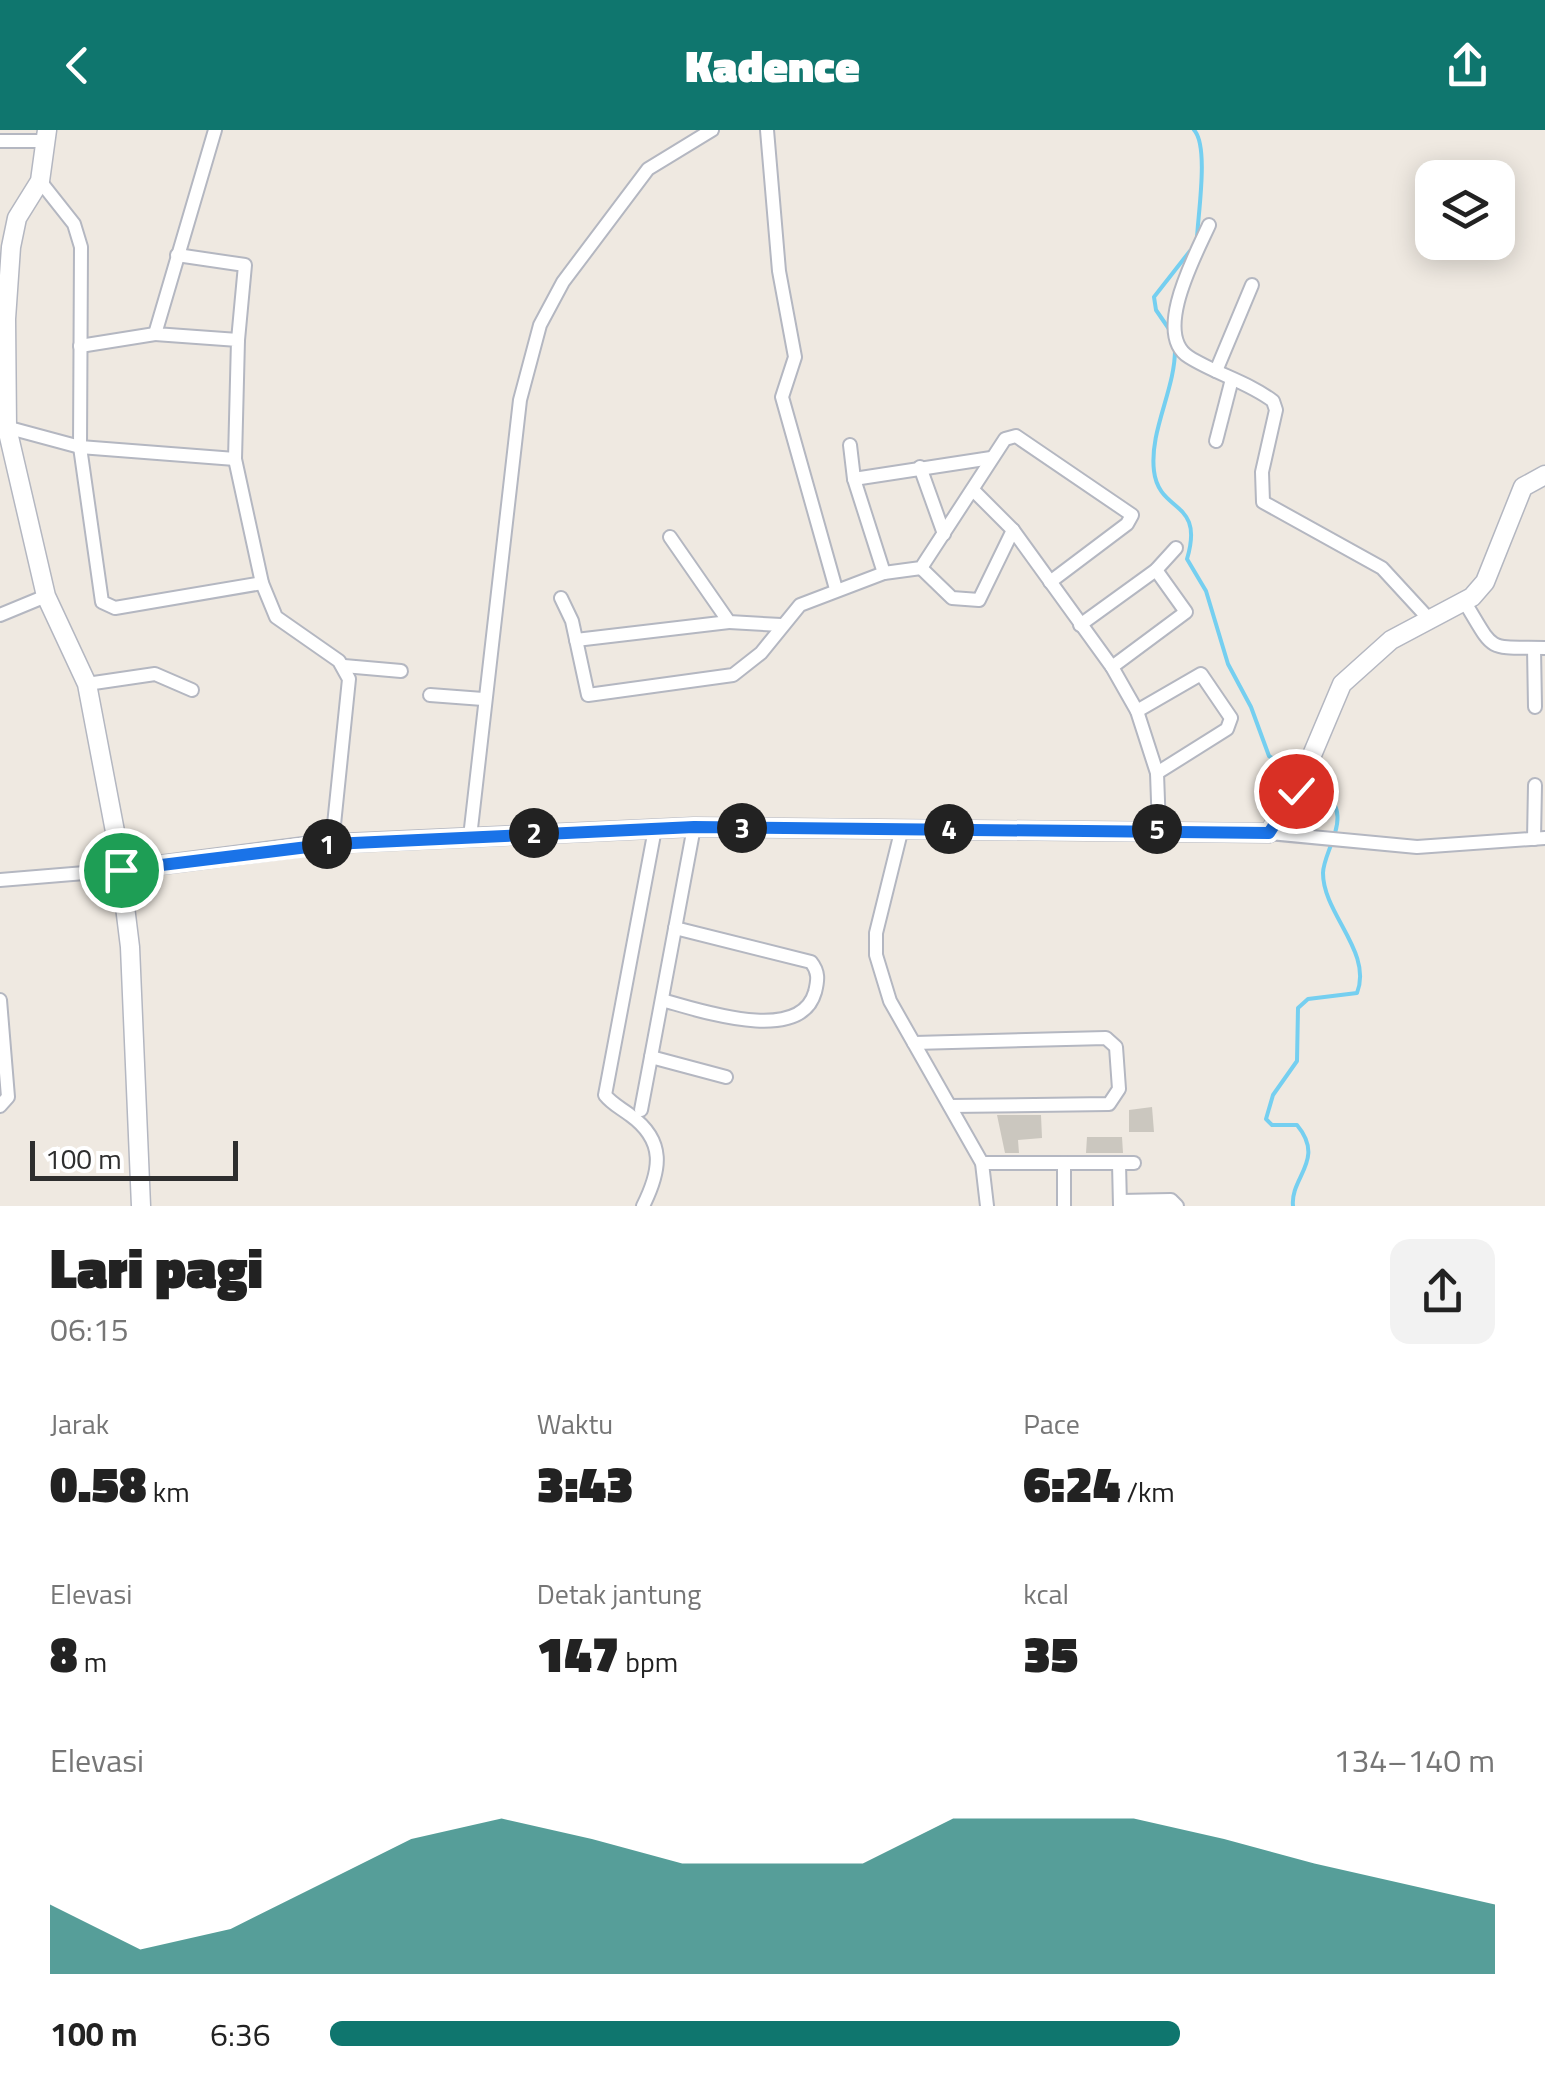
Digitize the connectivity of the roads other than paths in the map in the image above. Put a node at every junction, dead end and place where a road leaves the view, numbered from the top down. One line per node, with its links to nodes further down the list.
1 (214, 130): 8 (street)
2 (712, 130): 51 (street)
3 (767, 130): 34 (street)
4 (46, 136): 5 (street); 6 (street)
5 (0, 141)
6 (40, 181): 12 (street); 15 (street)
7 (1209, 226): 13 (street)
8 (177, 256): 10 (street); 11 (street)
9 (1252, 285): 13 (street)
10 (156, 334): 11 (street); 12 (street)
11 (238, 340): 20 (street)
12 (80, 346): 18 (street)
13 (1216, 371): 14 (street)
14 (1232, 378): 16 (street); 39 (street)
15 (4, 427): 18 (street); 35 (street)
16 (1216, 441)
17 (850, 446): 23 (street)
18 (80, 448): 20 (street); 33 (street)
19 (990, 458): 21 (street); 24 (street); 32 (street)
20 (235, 459): 33 (street)
21 (920, 467): 23 (street); 26 (street)
22 (1545, 475): 37 (street)
23 (854, 479): 31 (street)
24 (974, 491): 25 (street); 26 (street)
25 (1012, 530): 29 (street); 32 (street)
26 (944, 534): 29 (street)
27 (670, 537): 40 (street)
28 (1176, 548): 30 (street)
29 (920, 568): 31 (street)
30 (1156, 570): 42 (street); 46 (street)
31 (884, 573): 34 (street)
32 (1050, 582): 42 (street)
33 (262, 584): 45 (street)
34 (836, 589): 41 (street)
35 (46, 596): 38 (street); 48 (street)
36 (562, 598): 43 (street)
37 (1464, 601): 39 (street); 44 (street)
38 (0, 615)
39 (1429, 618): 60 (street)
40 (728, 622): 41 (street); 43 (street)
41 (780, 624): 43 (street)
42 (1080, 624): 46 (street)
43 (576, 640)
44 (1539, 648): 52 (street)
45 (344, 666): 47 (street); 63 (street)
46 (1112, 666): 53 (street)
47 (401, 672)
48 (87, 684): 49 (street); 64 (street)
49 (192, 690)
50 (430, 695): 51 (street)
51 (483, 699): 61 (street)
52 (1535, 707)
53 (1138, 711): 54 (street); 54 (street)
54 (1156, 773): 59 (street)
55 (1535, 785): 62 (street)
56 (694, 827): 57 (street); 58 (street); 66 (street)
57 (654, 828): 61 (street); 81 (street)
58 (902, 828): 59 (street); 69 (street)
59 (1159, 829): 60 (street)
60 (1269, 833): 62 (street)
61 (470, 837): 63 (street)
62 (1540, 839)
63 (332, 844): 64 (street)
64 (121, 870): 65 (street); 80 (street)
65 (0, 880)
66 (675, 928): 68 (street); 68 (street)
67 (0, 1000): 72 (street)
68 (662, 1000): 70 (street)
69 (914, 1044): 73 (street); 73 (street)
70 (651, 1058): 71 (street); 74 (street)
71 (726, 1077)
72 (0, 1106)
73 (950, 1106): 75 (street)
74 (641, 1110)
75 (982, 1162): 76 (street); 82 (street)
76 (1064, 1163): 77 (street); 83 (street)
77 (1119, 1163): 78 (street); 79 (street)
78 (1134, 1164)
79 (1120, 1204): 84 (street)
80 (141, 1206)
81 (643, 1206)
82 (987, 1206)
83 (1064, 1206)
84 (1177, 1206)

